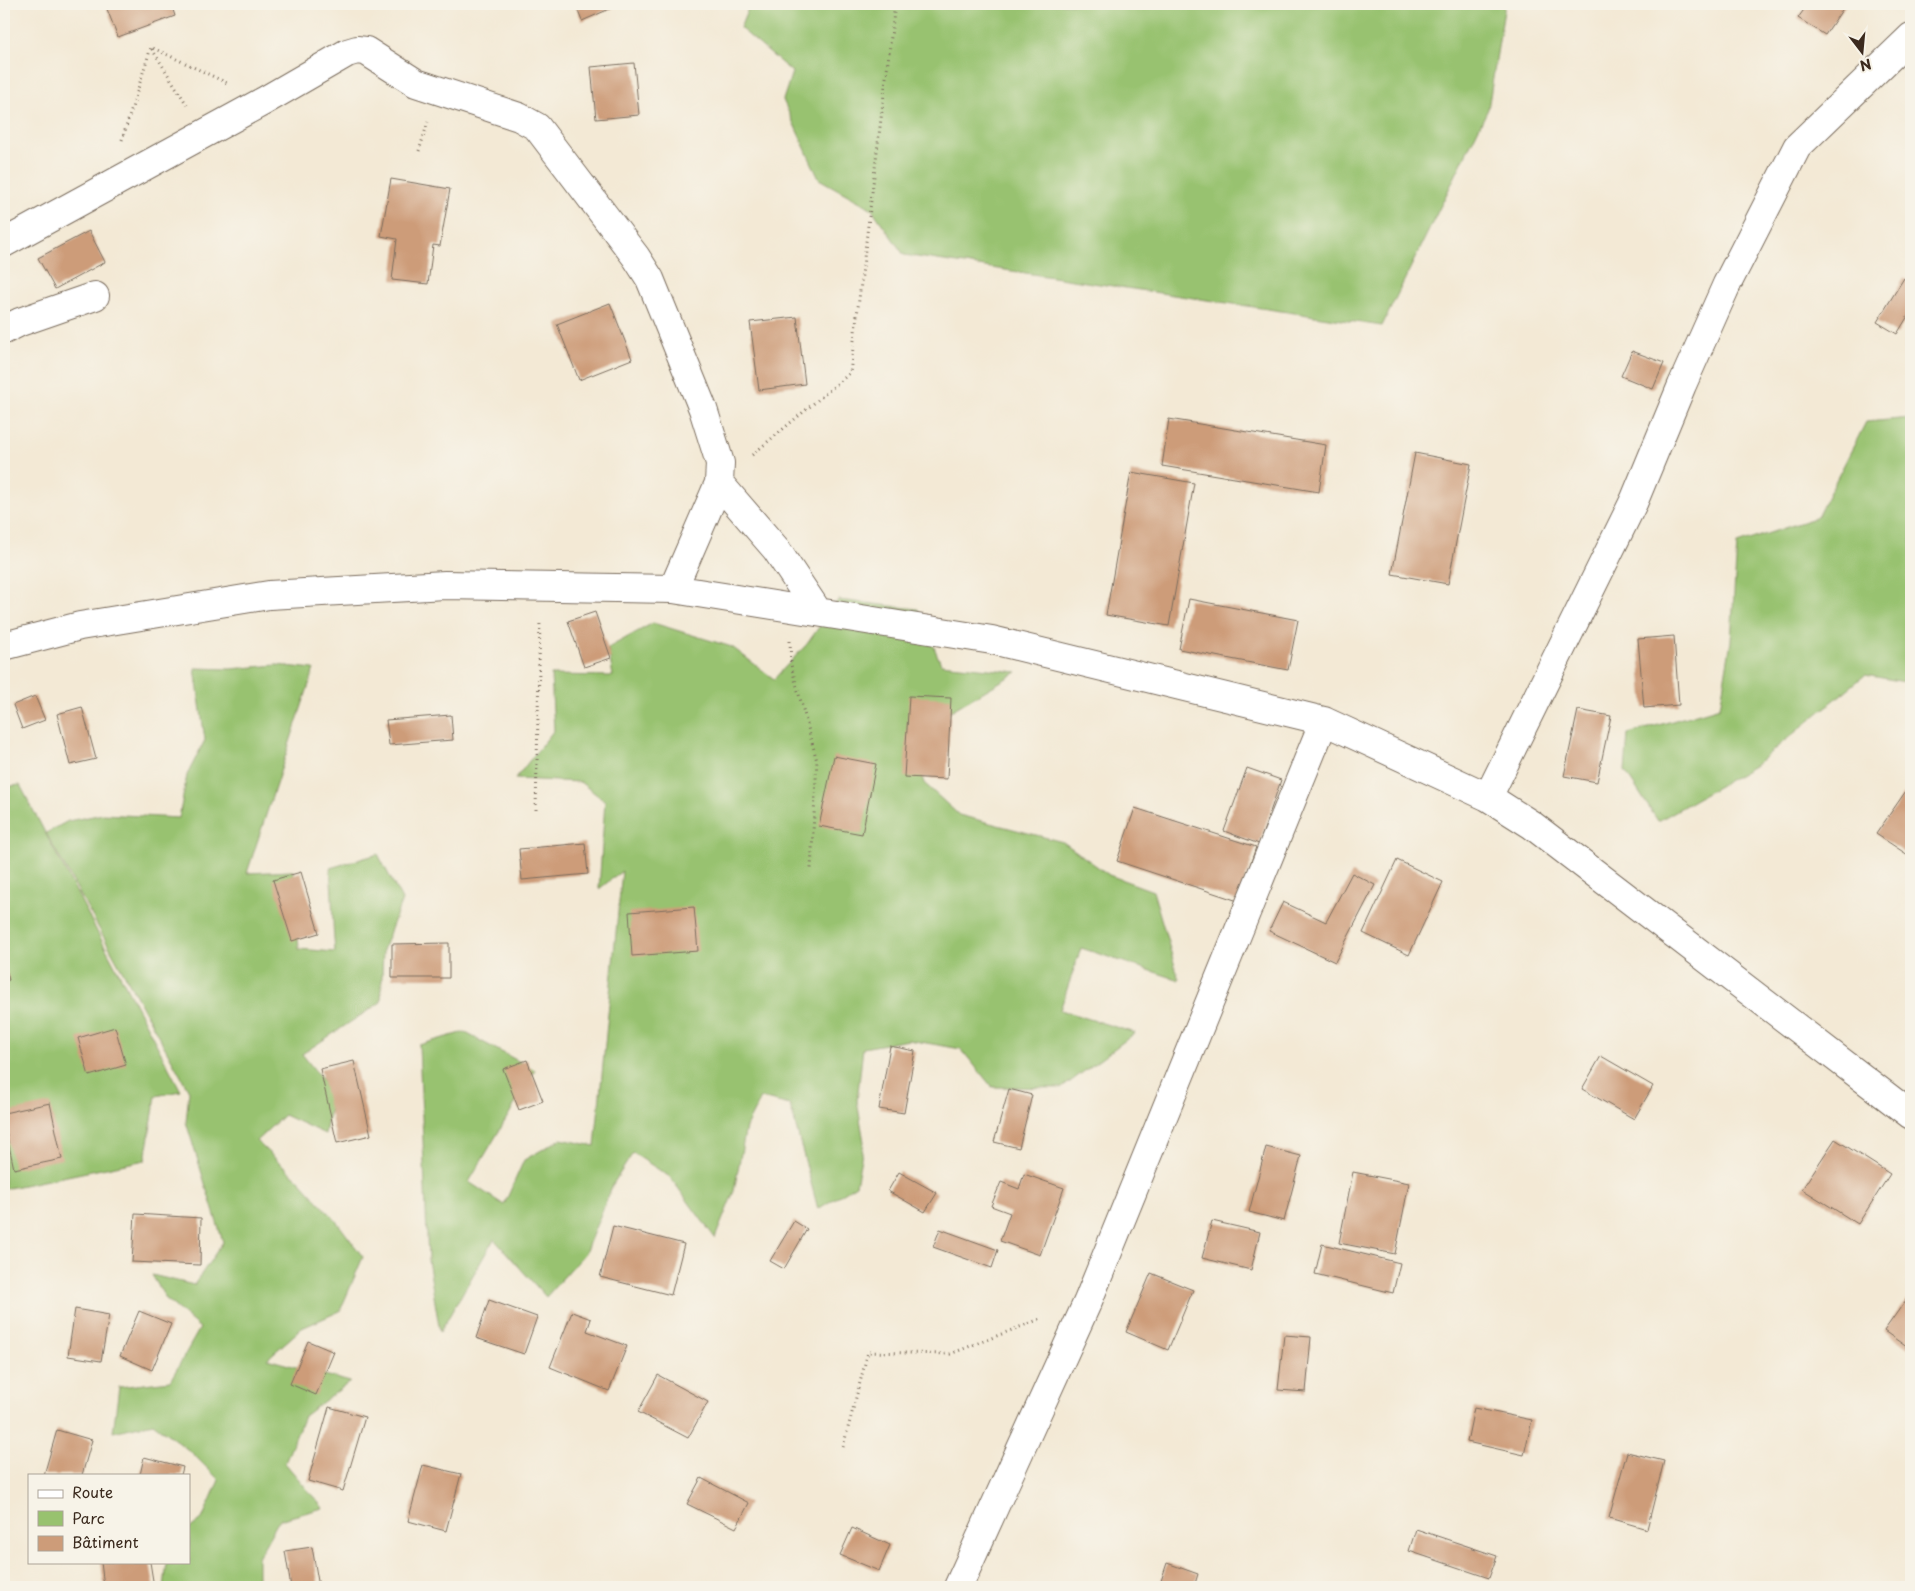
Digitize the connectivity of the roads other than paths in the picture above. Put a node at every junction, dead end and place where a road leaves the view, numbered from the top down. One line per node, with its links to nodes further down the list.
1 (1911, 37): 10 (street)
2 (4, 243): 5 (street)
3 (95, 296): 4 (street)
4 (4, 330)
5 (719, 482): 6 (street); 7 (street)
6 (673, 589): 7 (street); 8 (street)
7 (818, 612): 9 (street)
8 (4, 646)
9 (1324, 721): 10 (street); 12 (street)
10 (1488, 797): 11 (street)
11 (1911, 1115)
12 (958, 1587)

